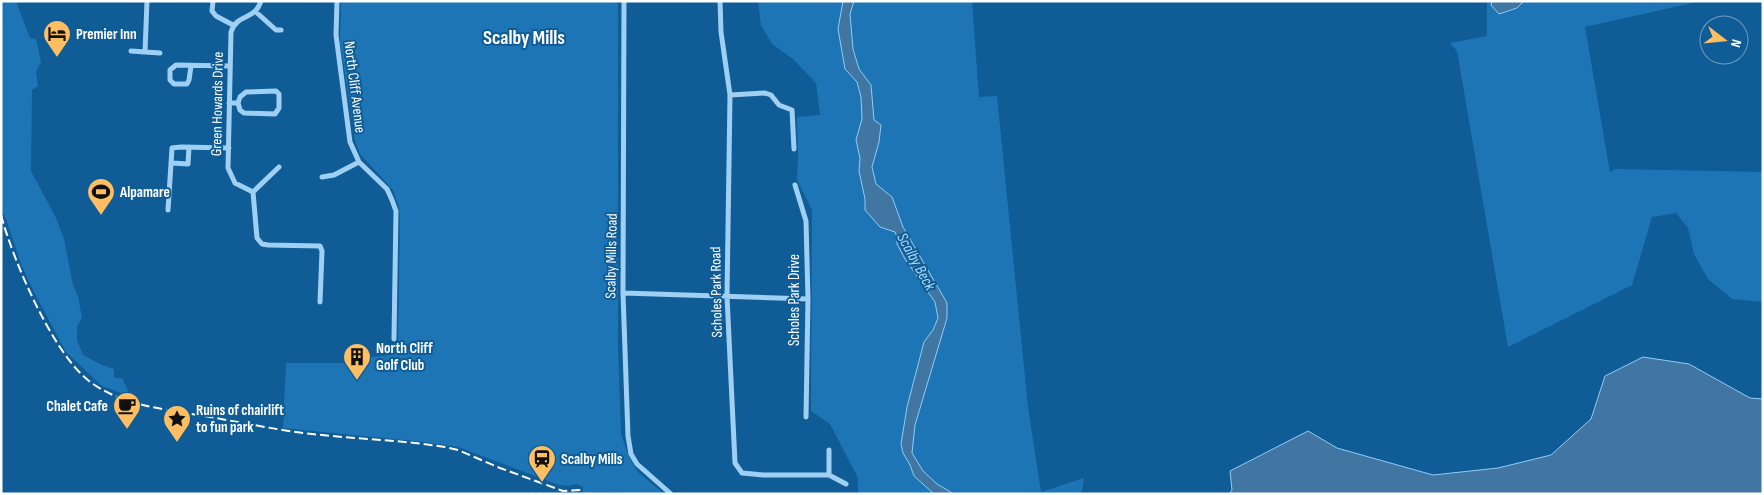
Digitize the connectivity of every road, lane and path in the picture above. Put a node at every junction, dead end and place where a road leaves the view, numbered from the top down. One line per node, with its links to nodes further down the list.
1 (148, 1): 11 (street)
2 (213, 1): 8 (street)
3 (261, 1): 7 (street)
4 (337, 1): 21 (street, North Cliff Avenue)
5 (624, 1): 28 (street, Scalby Mills Road)
6 (720, 1): 15 (street, Scholes Park Road)
7 (256, 12): 8 (street); 9 (street)
8 (233, 25): 14 (street, Green Howards Drive)
9 (281, 30)
10 (131, 51): 11 (street)
11 (145, 52): 12 (street)
12 (160, 53)
13 (190, 66): 13 (street); 14 (street)
14 (229, 66): 16 (street, Green Howards Drive)
15 (730, 95): 20 (street); 29 (street, Scholes Park Road)
16 (229, 103): 17 (street); 19 (street, Green Howards Drive)
17 (238, 103): 17 (street)
18 (189, 147): 19 (street); 22 (street); 22 (street)
19 (229, 148): 26 (street, Green Howards Drive)
20 (794, 149)
21 (358, 162): 24 (street); 32 (street, North Cliff Avenue)
22 (172, 163): 27 (street)
23 (279, 167): 26 (street)
24 (322, 177)
25 (795, 185): 30 (street, Scholes Park Drive)
26 (253, 192): 31 (street)
27 (168, 210)
28 (623, 293): 29 (street); 37 (street, Scalby Mills Road)
29 (727, 296): 30 (street); 35 (street, Scholes Park Road)
30 (808, 299): 33 (street, Scholes Park Drive)
31 (320, 302)
32 (394, 339)
33 (806, 417)
34 (829, 450): 35 (street)
35 (828, 475): 36 (street, Scholes Park Road)
36 (846, 484)
37 (671, 494)

